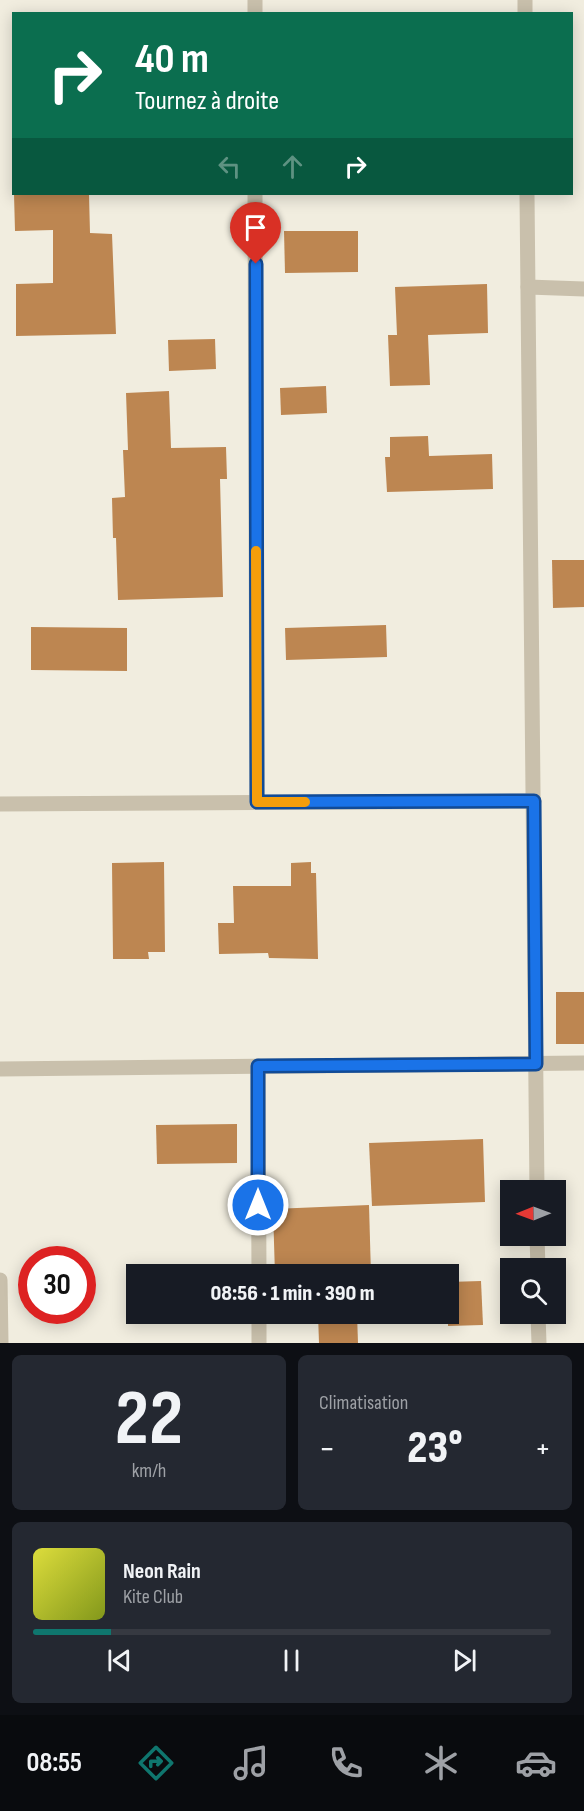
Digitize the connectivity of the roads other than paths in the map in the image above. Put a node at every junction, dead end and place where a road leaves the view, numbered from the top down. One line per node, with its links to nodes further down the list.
1 (255, 195): 6 (street)
2 (527, 195): 3 (street)
3 (528, 287): 4 (street); 5 (street)
4 (584, 289)
5 (534, 801): 6 (street); 9 (street)
6 (257, 802): 7 (street)
7 (0, 804)
8 (584, 1063): 9 (street)
9 (536, 1064): 10 (street); 12 (street)
10 (258, 1066): 11 (street); 13 (street)
11 (0, 1069)
12 (537, 1180)
13 (259, 1264)
14 (0, 1280): 17 (street)
15 (259, 1324): 18 (street)
16 (538, 1324): 19 (street)
17 (1, 1343)
18 (259, 1343)
19 (539, 1343)

